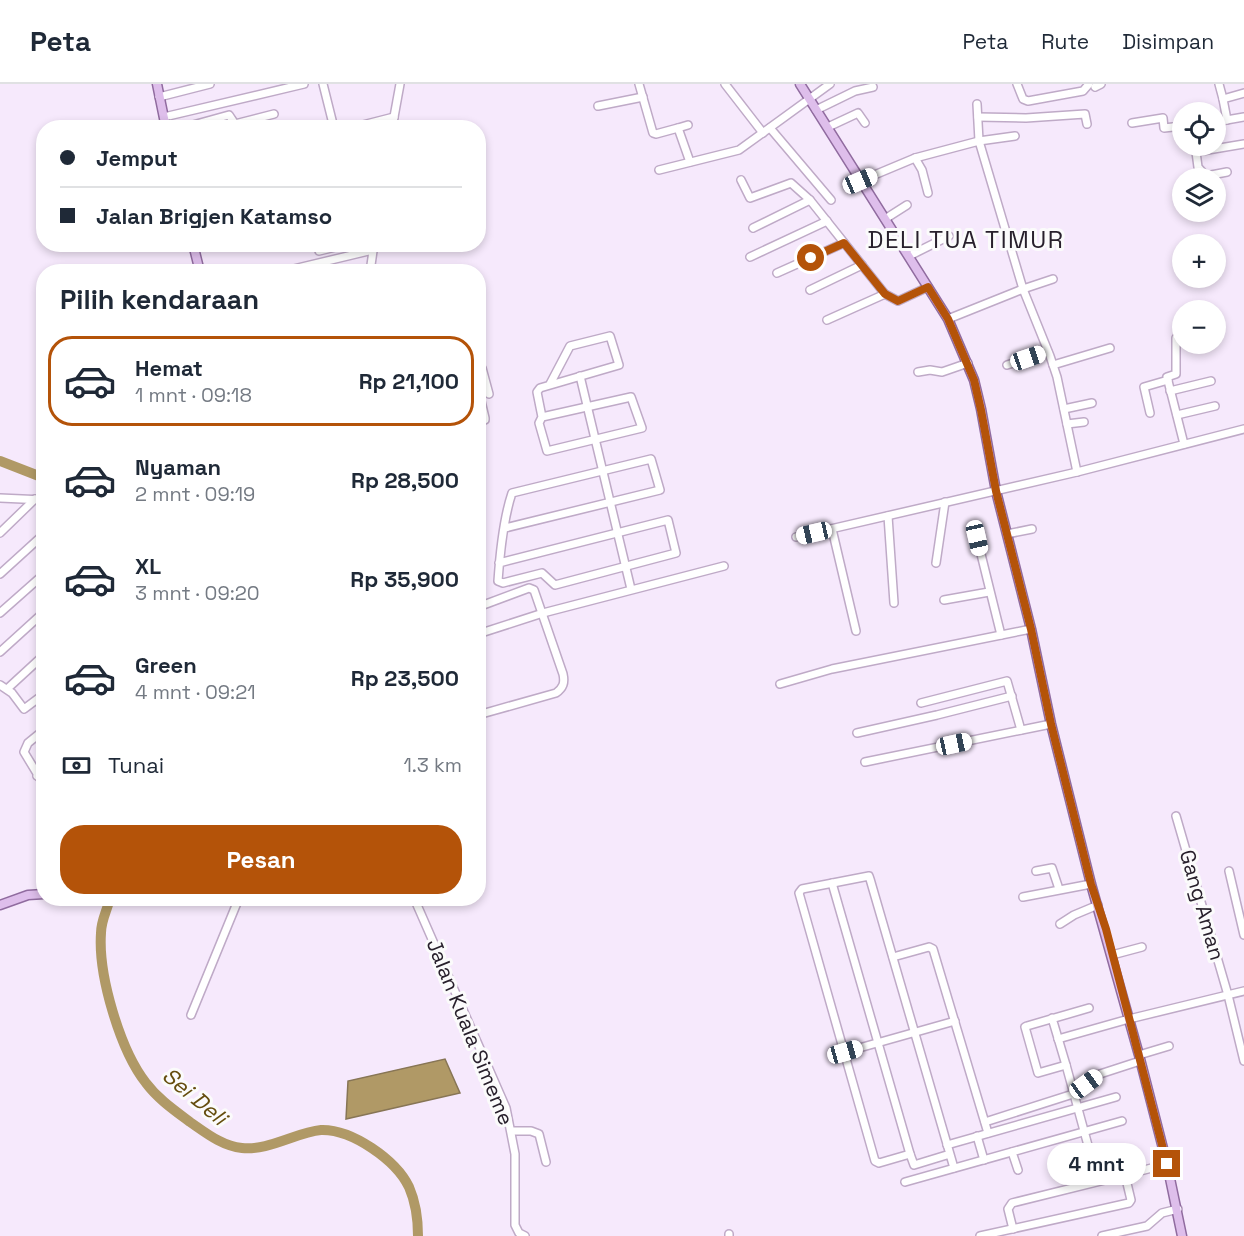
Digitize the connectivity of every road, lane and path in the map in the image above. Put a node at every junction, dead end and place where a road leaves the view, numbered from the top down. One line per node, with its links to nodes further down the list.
1 (157, 84): 15 (main road)
2 (210, 84): 15 (street)
3 (304, 84): 23 (street)
4 (323, 84): 31 (street)
5 (400, 84): 24 (street)
6 (639, 84): 16 (street)
7 (725, 84): 43 (street)
8 (800, 84): 18 (main road)
9 (830, 84): 18 (street)
10 (1017, 84): 12 (street)
11 (1219, 84): 17 (street)
12 (1095, 85)
13 (873, 87): 21 (street)
14 (1244, 93): 17 (street)
15 (159, 97): 23 (main road)
16 (643, 97): 20 (street); 42 (street)
17 (1222, 99): 35 (street)
18 (809, 100): 21 (main road); 43 (street)
19 (977, 104): 25 (street)
20 (598, 106)
21 (816, 110): 40 (main road)
22 (274, 114): 30 (street)
23 (164, 117): 27 (main road)
24 (394, 117): 32 (street); 33 (street)
25 (978, 117): 38 (street); 45 (street)
26 (1244, 117): 34 (street)
27 (165, 120)
28 (213, 120): 29 (street)
29 (231, 120)
30 (254, 120)
31 (331, 120)
32 (382, 120)
33 (393, 120)
34 (1226, 120)
35 (1227, 120)
36 (865, 123): 40 (street)
37 (1132, 123): 41 (street)
38 (1087, 124)
39 (688, 125): 42 (street)
40 (828, 127): 54 (main road)
41 (1172, 127)
42 (678, 128): 50 (street)
43 (767, 130): 50 (street); 57 (street)
44 (1016, 135): 45 (street)
45 (978, 141): 49 (street); 74 (street)
46 (1244, 144): 47 (street)
47 (1226, 146)
48 (1197, 156): 52 (street)
49 (915, 158): 54 (street); 55 (street)
50 (690, 162): 51 (street)
51 (659, 170)
52 (1227, 172)
53 (741, 180): 56 (street)
54 (860, 181): 59 (main road)
55 (928, 193)
56 (810, 200): 60 (street); 61 (street)
57 (831, 200)
58 (907, 205): 59 (street)
59 (885, 219): 66 (main road)
60 (827, 221): 63 (street); 67 (street)
61 (753, 228)
62 (949, 236): 66 (street)
63 (844, 243): 70 (street); 71 (street)
64 (319, 252): 68 (street)
65 (356, 252): 68 (street)
66 (909, 256): 73 (main road)
67 (750, 257)
68 (322, 262): 69 (street)
69 (314, 264)
70 (862, 265): 75 (street); 76 (street)
71 (777, 273)
72 (1053, 279): 74 (street)
73 (928, 287): 76 (street); 77 (main road)
74 (1023, 289): 77 (street); 80 (street)
75 (810, 290)
76 (885, 294): 78 (street)
77 (948, 319): 82 (main road)
78 (827, 320)
79 (1110, 348): 84 (street)
80 (1048, 351): 83 (street); 84 (street)
81 (1176, 354): 88 (street)
82 (968, 363): 85 (street); 107 (main road)
83 (1007, 365)
84 (1053, 365): 96 (street)
85 (918, 372)
86 (580, 376): 90 (street); 90 (street); 94 (street)
87 (486, 379): 92 (street)
88 (1168, 380): 91 (street); 97 (street)
89 (1211, 381): 91 (street)
90 (550, 384): 99 (street)
91 (1170, 391): 98 (street)
92 (486, 395)
93 (1092, 403): 96 (street)
94 (588, 406): 99 (street); 103 (street); 103 (street)
95 (1215, 406): 98 (street)
96 (1064, 409): 101 (street)
97 (1150, 413)
98 (1177, 415): 104 (street)
99 (542, 417): 103 (street)
100 (1084, 422): 101 (street)
101 (1067, 424): 106 (street)
102 (1244, 429): 104 (street)
103 (595, 439): 105 (street)
104 (1184, 444): 106 (street)
105 (602, 471): 111 (street); 111 (street); 113 (street)
106 (1077, 472): 107 (street)
107 (996, 491): 110 (street); 118 (main road)
108 (0, 498): 109 (street)
109 (35, 499): 116 (street)
110 (945, 502): 112 (street); 123 (street)
111 (610, 503): 113 (street); 117 (street)
112 (888, 516): 114 (street); 131 (street)
113 (505, 528): 122 (street)
114 (832, 529): 119 (street); 138 (street)
115 (1032, 529): 118 (street)
116 (0, 533)
117 (619, 533): 122 (street); 125 (street); 125 (street)
118 (1006, 534): 136 (main road)
119 (796, 537)
120 (977, 538): 129 (street)
121 (36, 541): 126 (street)
122 (499, 563): 125 (street)
123 (936, 563)
124 (724, 566): 128 (street)
125 (627, 567): 128 (street)
126 (0, 574)
127 (36, 581): 133 (street)
128 (631, 589): 134 (street)
129 (989, 592): 130 (street); 139 (street)
130 (944, 600)
131 (894, 603)
132 (486, 604): 134 (street)
133 (0, 613)
134 (543, 613): 137 (street); 147 (street)
135 (36, 619): 140 (street)
136 (1031, 629): 139 (street); 148 (main road)
137 (486, 631)
138 (855, 631)
139 (1001, 635): 142 (street)
140 (0, 652)
141 (36, 661): 143 (street)
142 (780, 684)
143 (4, 687): 145 (street)
144 (1012, 696): 146 (street); 149 (street); 150 (street)
145 (36, 700)
146 (921, 704)
147 (486, 713)
148 (1051, 724): 149 (street); 158 (main road)
149 (1021, 730): 152 (street)
150 (857, 733)
151 (36, 736): 153 (street)
152 (865, 762)
153 (36, 774)
154 (1176, 816): 172 (street, Gang Aman)
155 (1036, 871): 159 (street)
156 (1229, 871): 167 (street)
157 (832, 882): 170 (street); 180 (street); 182 (street)
158 (1091, 884): 159 (street); 162 (main road)
159 (1059, 889): 161 (street)
160 (36, 894): 163 (main road)
161 (1023, 897)
162 (1098, 904): 166 (street); 169 (main road)
163 (0, 906)
164 (236, 906): 174 (street)
165 (418, 906): 191 (street, Jalan Kuala Simeme)
166 (1060, 924)
167 (1244, 935)
168 (1142, 947): 169 (street)
169 (1112, 955): 176 (main road)
170 (893, 957): 177 (street); 178 (street)
171 (1244, 991): 172 (street)
172 (1228, 995): 176 (street); 184 (street, Gang Aman)
173 (1089, 1008): 175 (street)
174 (191, 1015)
175 (1052, 1018): 179 (street); 185 (street)
176 (1129, 1019): 179 (street); 183 (main road)
177 (955, 1021): 178 (street); 190 (street)
178 (915, 1032): 180 (street); 195 (street)
179 (1058, 1039): 185 (street)
180 (879, 1042): 182 (street); 198 (street)
181 (1169, 1046): 183 (street)
182 (845, 1052): 198 (street)
183 (1140, 1058): 186 (street); 202 (main road)
184 (1244, 1061)
185 (1066, 1065): 186 (street)
186 (1073, 1094): 188 (street); 190 (street)
187 (1116, 1097): 188 (street)
188 (1078, 1108): 192 (street); 193 (street)
189 (1122, 1121): 192 (street)
190 (985, 1122): 193 (street)
191 (512, 1131): 201 (street); 211 (street, Jalan Kuala Simeme)
192 (1084, 1131): 196 (street); 197 (street)
193 (988, 1133): 194 (street)
194 (977, 1136): 195 (street); 200 (street)
195 (947, 1145): 199 (street)
196 (1089, 1149)
197 (1012, 1152): 200 (street); 205 (street)
198 (910, 1154): 203 (street)
199 (950, 1154): 203 (street); 204 (street)
200 (984, 1160): 204 (street)
201 (546, 1162)
202 (1167, 1164): 206 (street); 209 (main road)
203 (914, 1165): 207 (street)
204 (954, 1168): 207 (street)
205 (1018, 1170)
206 (1125, 1175): 210 (street); 210 (street)
207 (917, 1179): 208 (street)
208 (905, 1182)
209 (1178, 1209): 213 (street); 214 (main road)
210 (1012, 1229): 212 (street)
211 (525, 1236)
212 (980, 1236)
213 (1102, 1236)
214 (1180, 1236)

